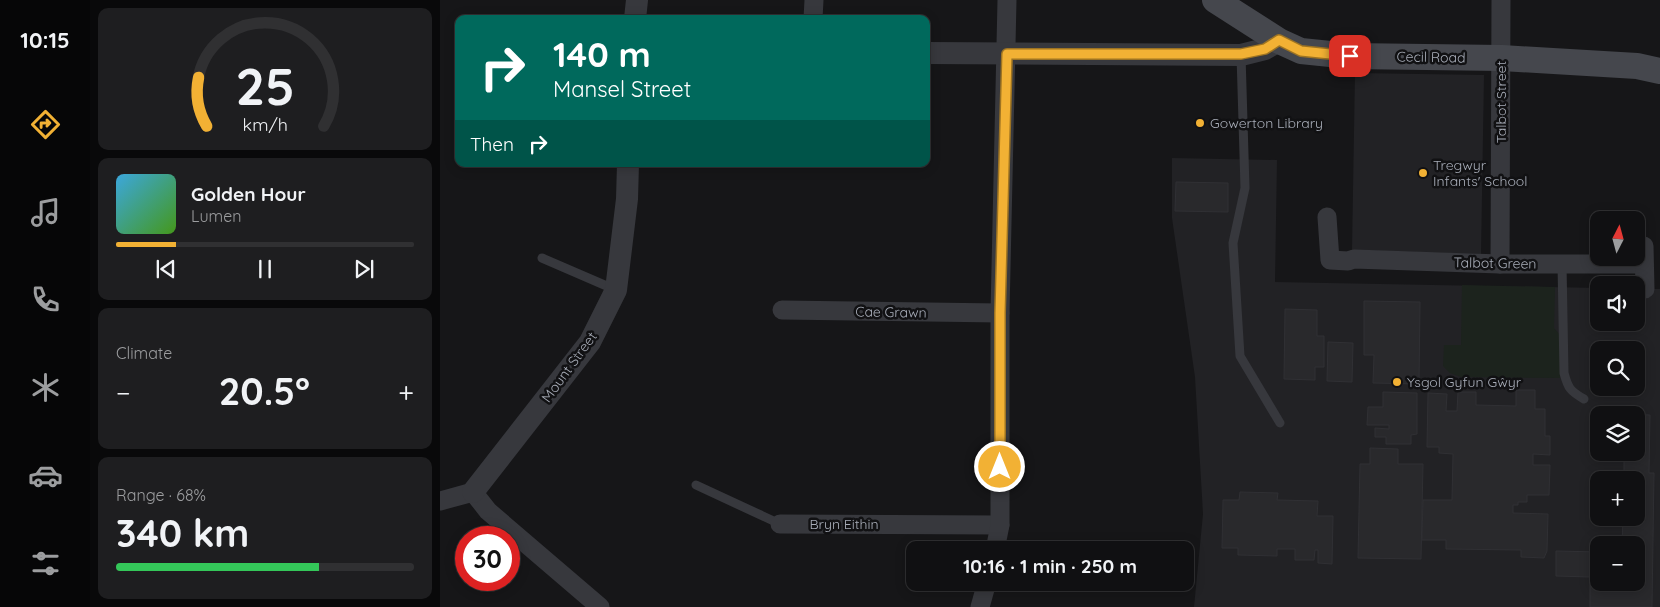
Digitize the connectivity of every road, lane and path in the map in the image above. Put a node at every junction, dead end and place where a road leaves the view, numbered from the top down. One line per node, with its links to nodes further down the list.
1 (637, 0): 6 (street)
2 (814, 0): 7 (street)
3 (1007, 0): 10 (street)
4 (1215, 0): 8 (main road, Cecil Road)
5 (1501, 0): 12 (street, Talbot Street)
6 (635, 15)
7 (813, 15)
8 (1279, 40): 11 (street); 12 (main road, Cecil Road)
9 (930, 53): 10 (street)
10 (1007, 54): 11 (street); 22 (street)
11 (1241, 54): 24 (lane)
12 (1502, 58): 13 (main road, Cecil Road); 17 (street, Talbot Street)
13 (1660, 71)
14 (628, 167): 20 (street, Mount Street)
15 (1327, 217): 17 (street, Talbot Green)
16 (542, 258): 20 (lane)
17 (1500, 264): 18 (street, Talbot Green)
18 (1562, 264): 19 (street, Talbot Green); 23 (lane)
19 (1645, 276)
20 (616, 290): 26 (street, Mount Street)
21 (782, 310): 22 (street, Cae Grawn)
22 (1000, 313): 29 (street)
23 (1584, 399)
24 (1280, 423)
25 (696, 485): 28 (lane, Bryn Eithin)
26 (473, 492): 27 (street); 32 (street)
27 (440, 501)
28 (780, 524): 29 (street, Bryn Eithin)
29 (1000, 525): 30 (street)
30 (997, 541)
31 (984, 591): 33 (street)
32 (600, 607)
33 (980, 607)

